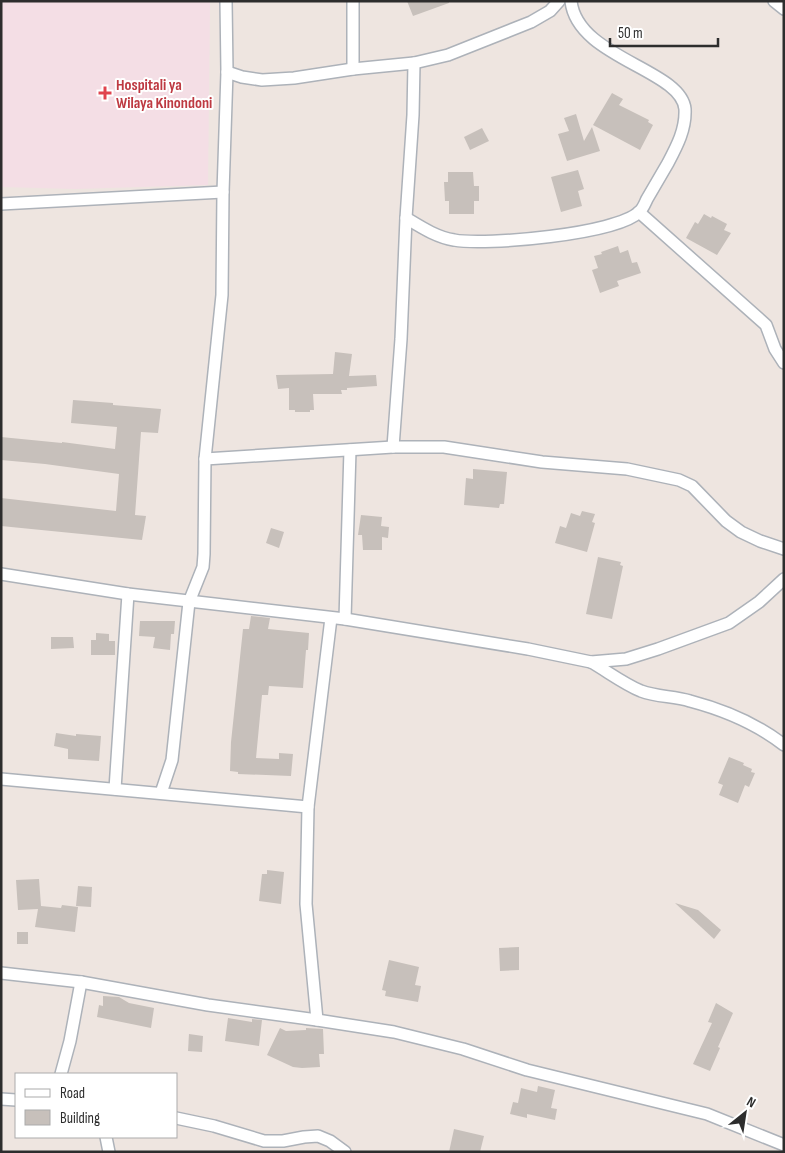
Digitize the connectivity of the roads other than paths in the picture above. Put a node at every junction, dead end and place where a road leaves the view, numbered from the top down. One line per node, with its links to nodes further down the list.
1 (226, 1): 9 (street)
2 (353, 1): 8 (street)
3 (559, 1): 7 (street)
4 (572, 1): 12 (street)
5 (774, 1): 6 (street)
6 (784, 10)
7 (414, 63): 8 (street); 13 (street)
8 (353, 69): 9 (street)
9 (227, 72): 10 (street)
10 (223, 192): 11 (street); 17 (street)
11 (1, 204)
12 (639, 212): 13 (street); 14 (street)
13 (406, 218): 15 (street)
14 (784, 363)
15 (393, 447): 16 (street); 18 (street)
16 (350, 450): 17 (street); 24 (street)
17 (205, 459): 22 (street)
18 (784, 549)
19 (1, 574): 21 (street)
20 (784, 579): 25 (street)
21 (128, 594): 22 (street); 28 (street)
22 (189, 602): 23 (street); 29 (street)
23 (332, 618): 24 (street); 30 (street)
24 (346, 619): 25 (street)
25 (591, 662): 26 (street)
26 (784, 745)
27 (1, 779): 28 (street)
28 (115, 789): 29 (street)
29 (161, 793): 30 (street)
30 (308, 807): 33 (street)
31 (1, 973): 32 (street)
32 (81, 982): 33 (street); 34 (street)
33 (317, 1020): 39 (street)
34 (61, 1073)
35 (1, 1099): 36 (street)
36 (15, 1100)
37 (178, 1118): 41 (street)
38 (106, 1138): 40 (street)
39 (784, 1146)
40 (109, 1152)
41 (345, 1152)

